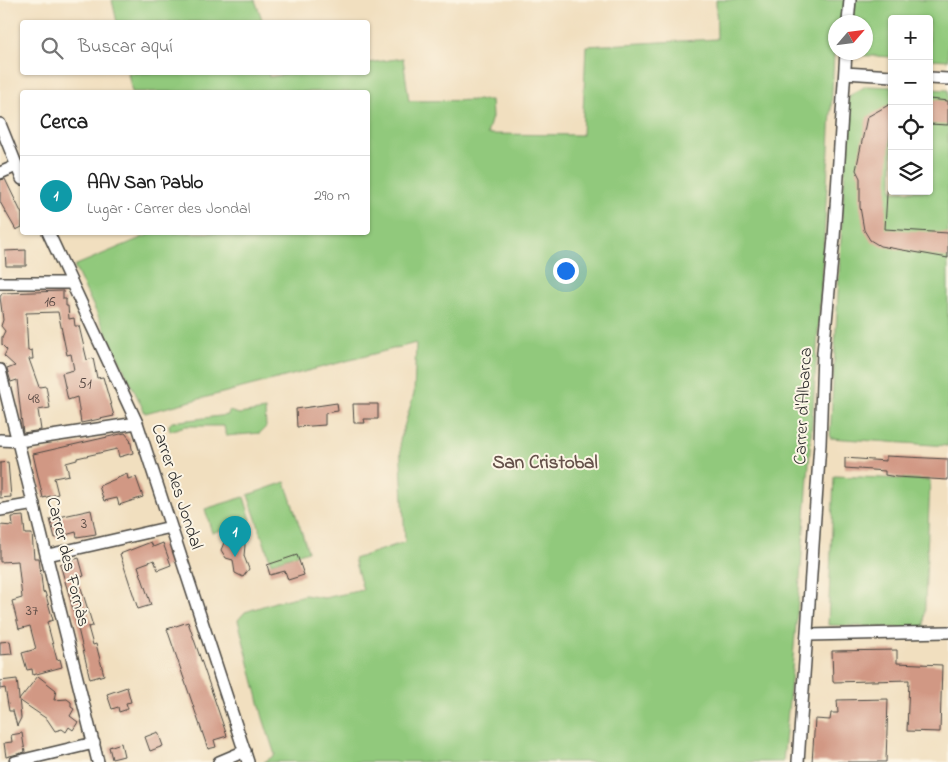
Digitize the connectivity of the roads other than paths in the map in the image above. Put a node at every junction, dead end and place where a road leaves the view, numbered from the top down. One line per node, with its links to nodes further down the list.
1 (850, 0): 2 (street)
2 (849, 15)
3 (846, 60): 4 (street, Carrer d'Albarca)
4 (845, 73): 5 (street); 24 (street, Carrer d'Albarca)
5 (888, 76)
6 (933, 78): 7 (street)
7 (948, 79)
8 (0, 124): 9 (street)
9 (16, 166): 10 (street); 11 (street)
10 (0, 173)
11 (20, 175)
12 (49, 235): 14 (street, Carrer des Jondal)
13 (0, 283): 14 (street)
14 (72, 283): 16 (street, Carrer des Jondal)
15 (0, 370): 18 (street, Carrer des Fornàs)
16 (137, 423): 18 (street); 21 (street, Carrer des Jondal)
17 (0, 440): 18 (street)
18 (19, 441): 19 (street, Carrer des Fornàs)
19 (34, 504): 20 (street); 22 (street, Carrer des Fornàs)
20 (0, 510)
21 (171, 527): 22 (street); 26 (street, Carrer des Jondal)
22 (48, 555): 25 (street, Carrer des Fornàs)
23 (948, 632): 24 (street)
24 (808, 635): 30 (street, Carrer d'Albarca)
25 (94, 743): 27 (street); 28 (street, Carrer des Fornàs)
26 (246, 757): 29 (street)
27 (16, 762)
28 (98, 762)
29 (219, 762)
30 (798, 762)

